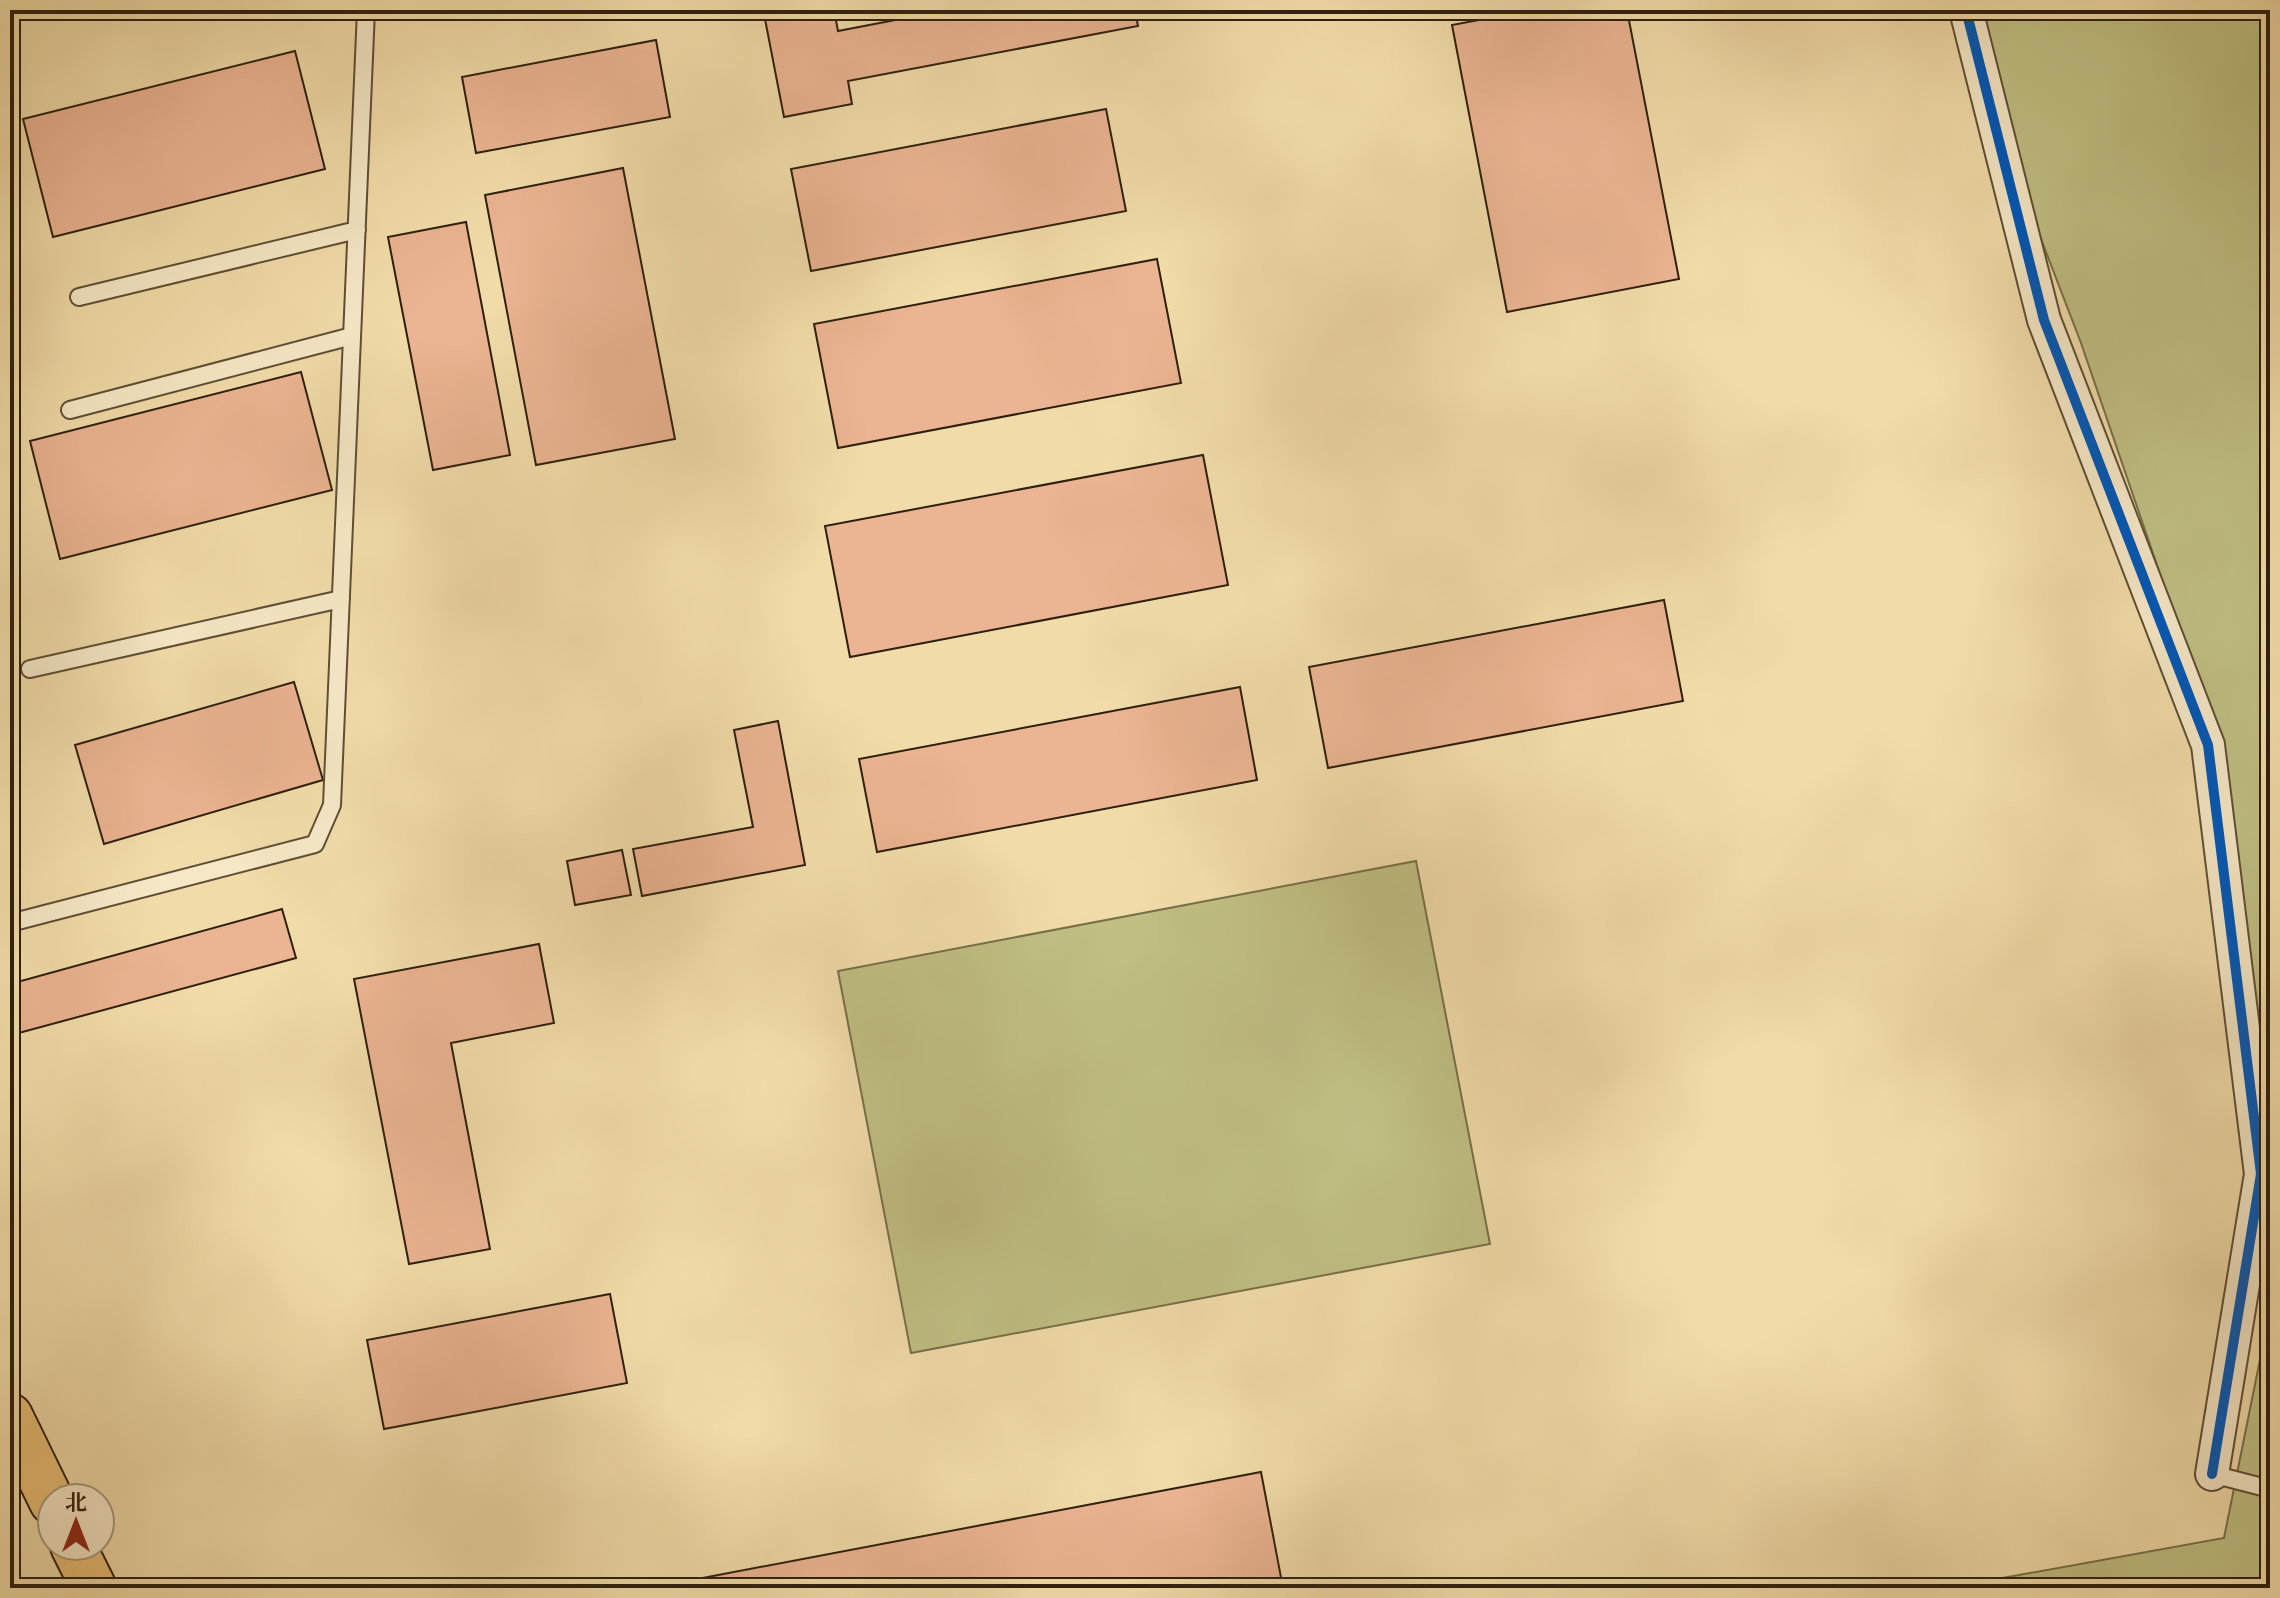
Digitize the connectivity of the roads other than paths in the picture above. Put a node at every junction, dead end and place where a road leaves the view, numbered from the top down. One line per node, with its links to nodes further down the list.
1 (366, 10): 3 (lane)
2 (1966, 10): 11 (street)
3 (357, 230): 4 (lane); 5 (lane)
4 (79, 297)
5 (352, 336): 6 (lane); 7 (lane)
6 (70, 410)
7 (341, 599): 8 (lane); 9 (lane)
8 (30, 669)
9 (10, 923)
10 (10, 1416): 12 (highway)
11 (2212, 1474): 13 (lane)
12 (42, 1482)
13 (2270, 1489)
14 (81, 1562): 15 (highway)
15 (94, 1588)

